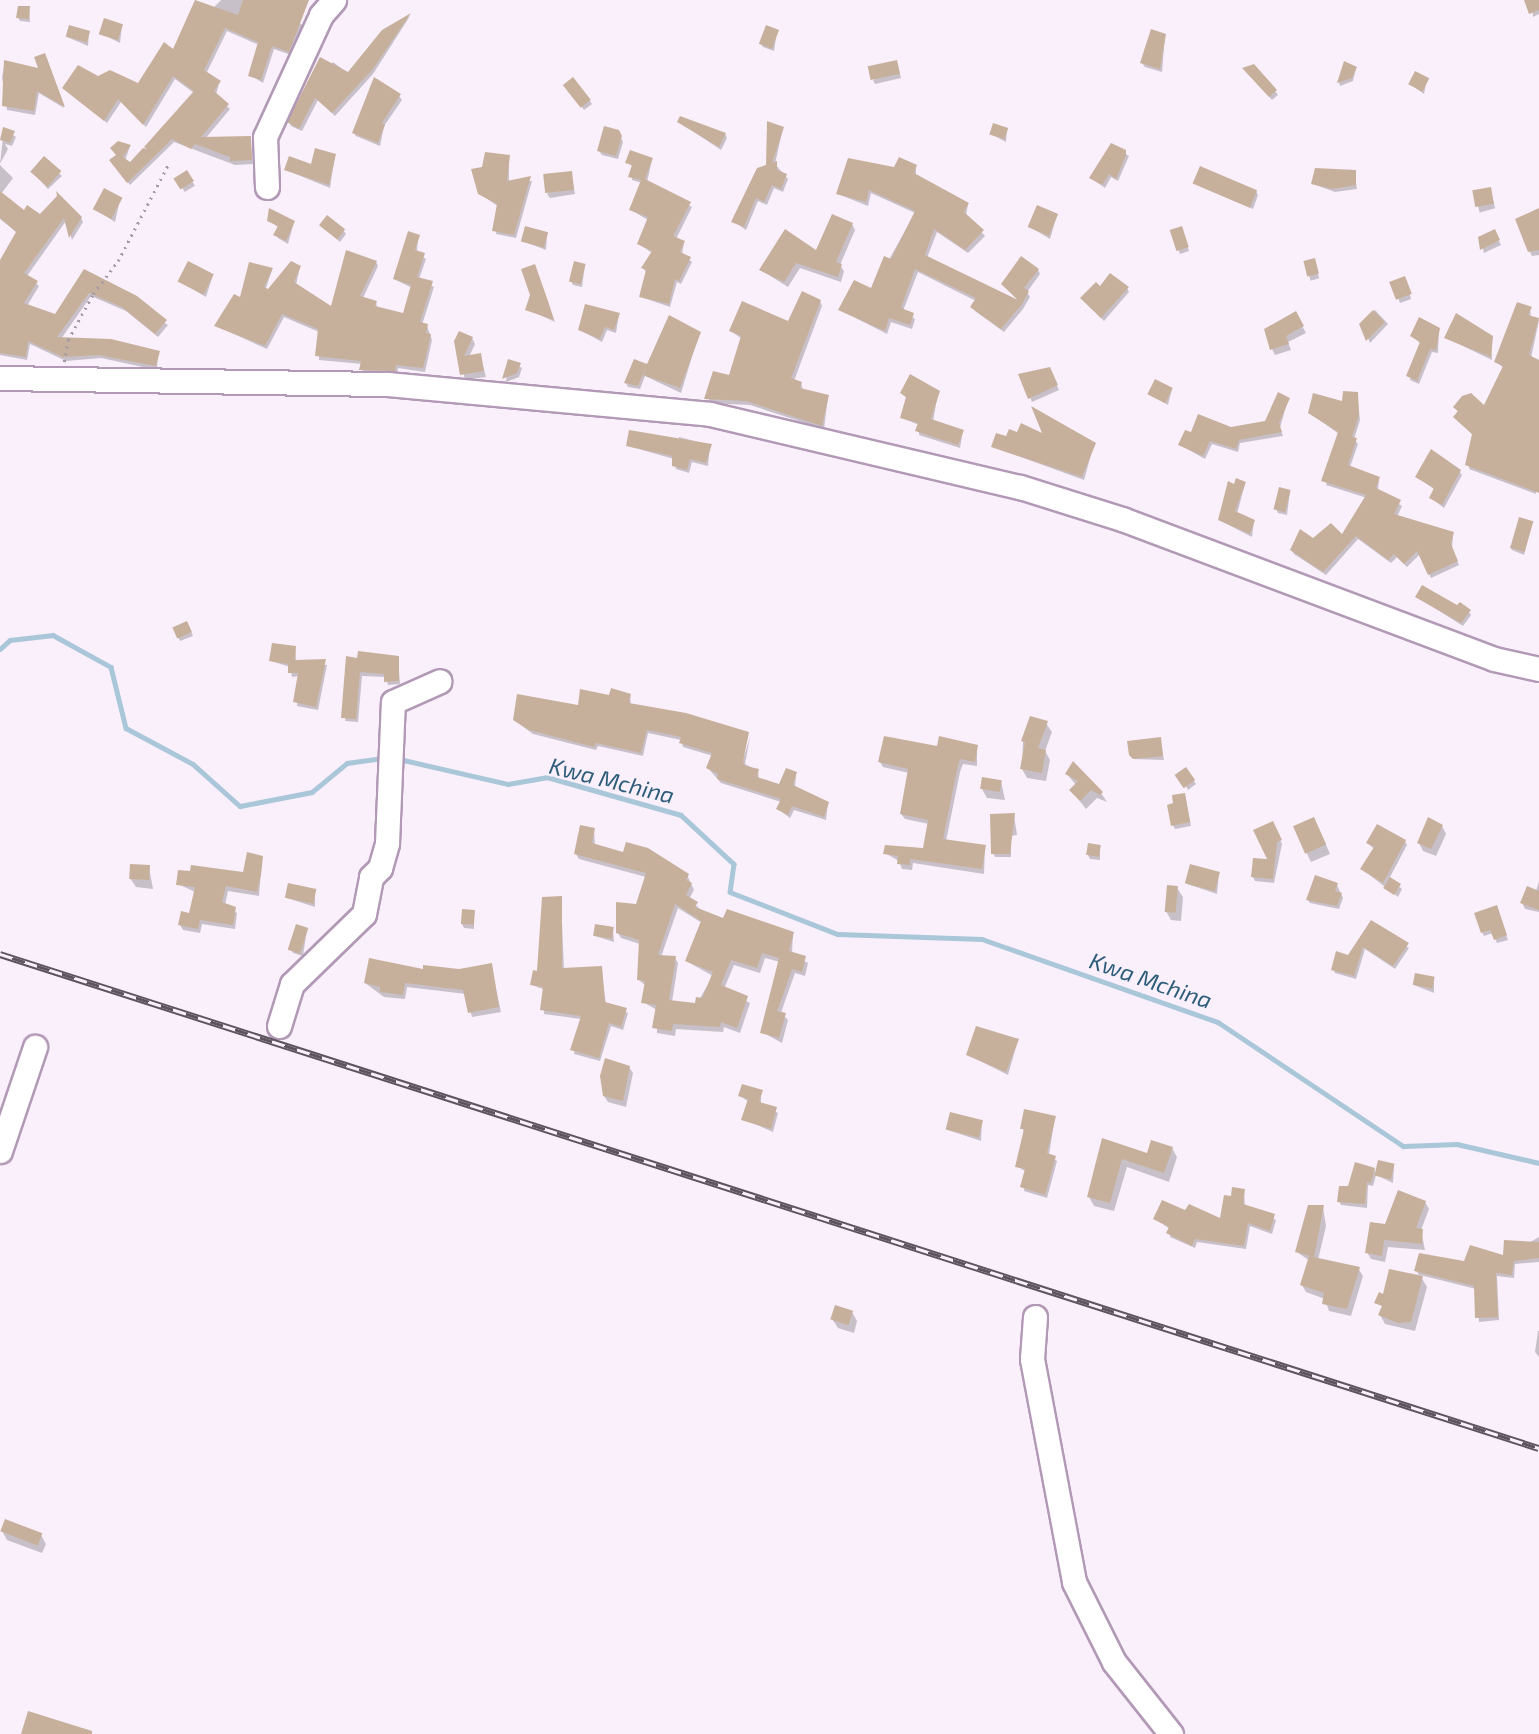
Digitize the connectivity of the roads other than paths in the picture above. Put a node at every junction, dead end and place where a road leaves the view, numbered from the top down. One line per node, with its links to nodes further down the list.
1 (334, 0): 2 (street)
2 (267, 187)
3 (0, 378): 4 (street)
4 (1539, 669)
5 (440, 681): 6 (street)
6 (279, 1026)
7 (35, 1047): 8 (street)
8 (0, 1151)
9 (1035, 1317): 10 (street)
10 (1171, 1734)

